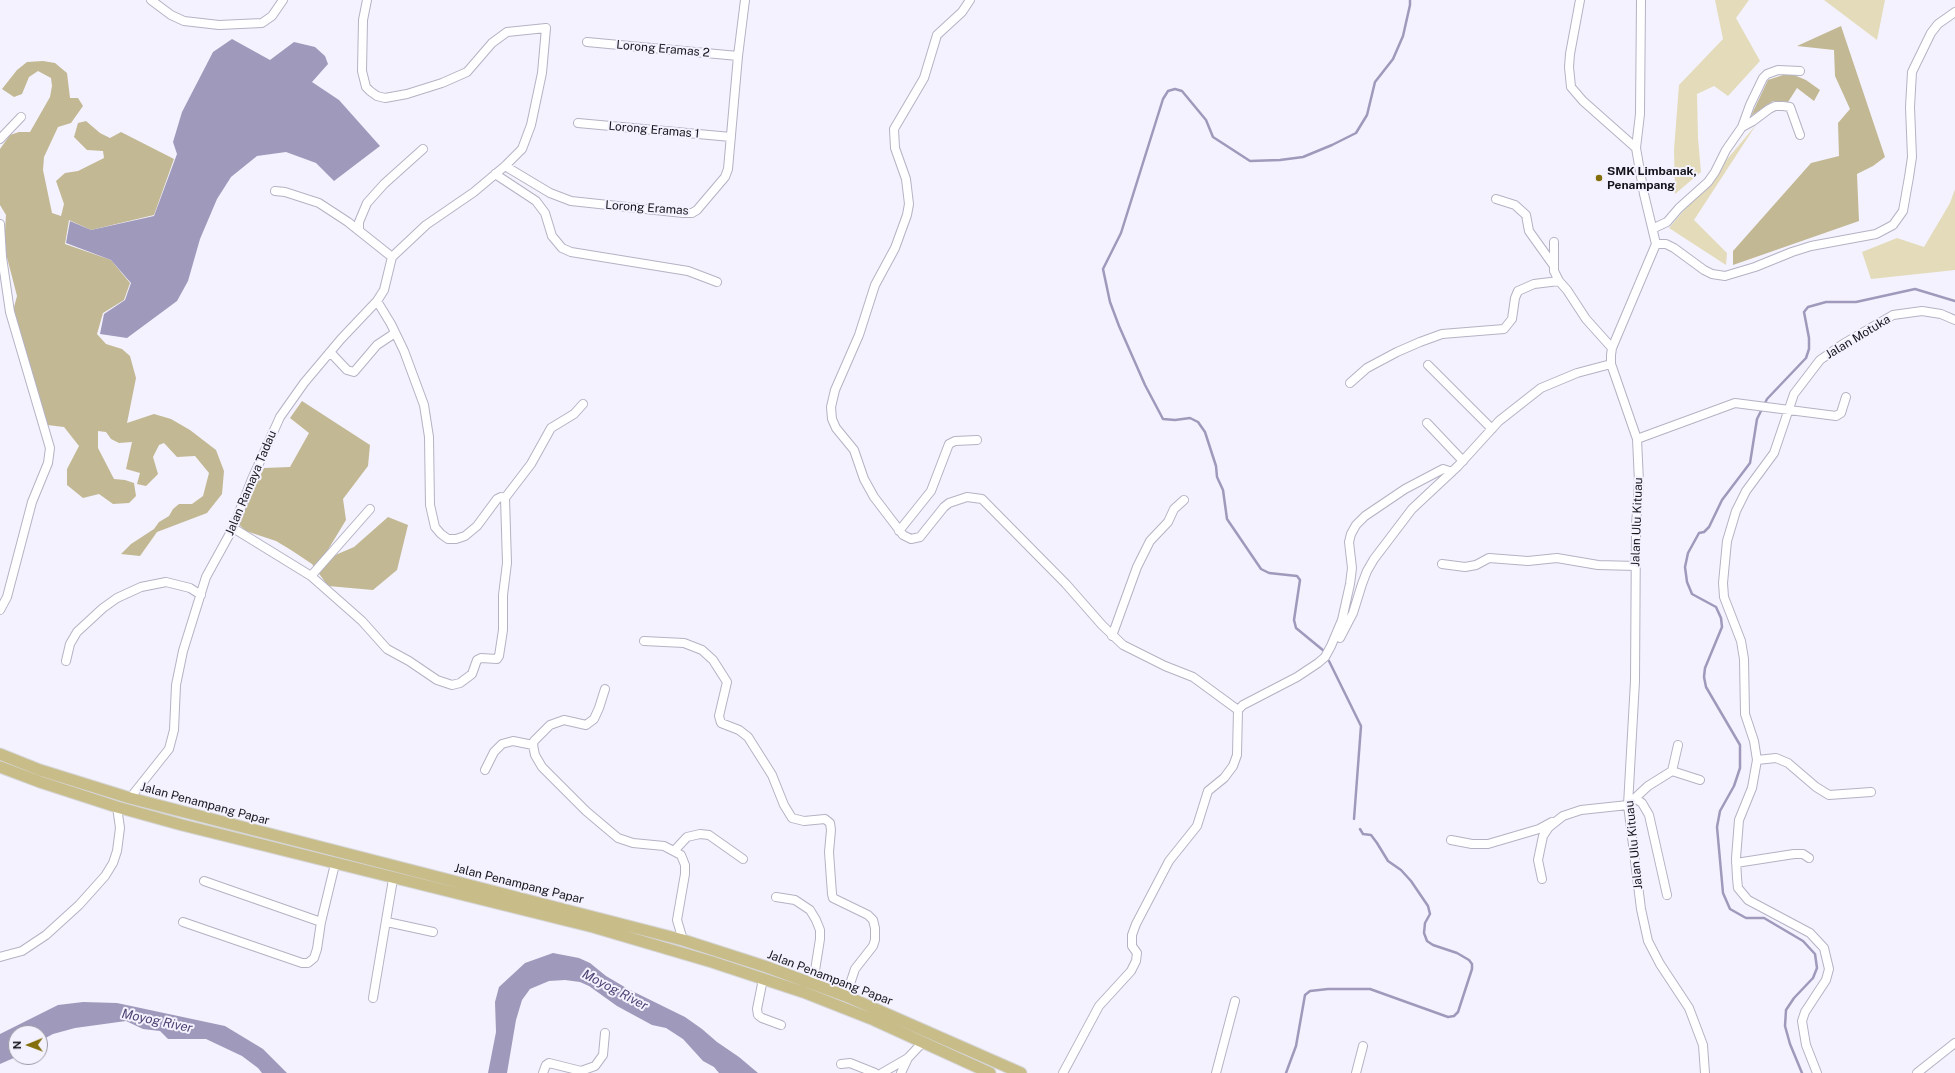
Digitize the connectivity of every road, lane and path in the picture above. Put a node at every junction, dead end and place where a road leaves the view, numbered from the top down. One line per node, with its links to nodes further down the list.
1 (151, 0): 2 (street)
2 (283, 0)
3 (367, 0): 20 (street)
4 (745, 0): 10 (street, Lorong Eramas)
5 (970, 0): 54 (street)
6 (1580, 0): 18 (street)
7 (1641, 0): 18 (street)
8 (1955, 12): 28 (street)
9 (587, 42): 10 (street, Lorong Eramas 2)
10 (738, 56): 16 (street, Lorong Eramas)
11 (1800, 71): 14 (street)
12 (21, 117): 17 (street)
13 (578, 123): 16 (street, Lorong Eramas 1)
14 (1742, 127): 15 (street); 25 (street)
15 (1800, 135)
16 (731, 137): 20 (street, Lorong Eramas)
17 (0, 139)
18 (1636, 148): 25 (street)
19 (423, 149): 26 (street)
20 (505, 166): 21 (street)
21 (495, 174): 29 (street); 32 (street)
22 (275, 191): 26 (street)
23 (1496, 199): 30 (street)
24 (0, 224): 61 (street)
25 (1654, 228): 28 (street)
26 (359, 230): 29 (street)
27 (1554, 242): 30 (street)
28 (1656, 244): 36 (street, Jalan Ulu Kituau)
29 (392, 256): 33 (street, Jalan Ramaya Tadau)
30 (1554, 266): 31 (street)
31 (1559, 281): 36 (street); 40 (street)
32 (717, 282)
33 (377, 301): 35 (street); 37 (street, Jalan Ramaya Tadau)
34 (1955, 320): 43 (street, Jalan Motuka)
35 (395, 333): 37 (street); 50 (street)
36 (1612, 348): 38 (street, Jalan Ulu Kituau)
37 (330, 352): 53 (street, Jalan Ramaya Tadau)
38 (1611, 364): 45 (street); 47 (street, Jalan Ulu Kituau)
39 (1428, 365): 45 (street)
40 (1350, 383)
41 (1846, 397): 43 (street)
42 (583, 404): 50 (street)
43 (1789, 410): 47 (street); 71 (street, Jalan Motuka)
44 (1427, 424): 48 (street)
45 (1492, 429): 48 (street)
46 (977, 440): 54 (street)
47 (1637, 440): 56 (street, Jalan Ulu Kituau)
48 (1463, 461): 49 (street)
49 (1452, 472): 57 (street); 59 (street)
50 (505, 498): 58 (street)
51 (1184, 500): 62 (street)
52 (370, 508): 58 (street)
53 (233, 528): 58 (street); 60 (street, Jalan Ramaya Tadau)
54 (899, 531): 62 (street)
55 (1442, 564): 56 (street)
56 (1636, 566): 78 (street, Jalan Ulu Kituau)
57 (1352, 568): 59 (street); 64 (street)
58 (311, 576)
59 (1362, 584): 64 (street)
60 (200, 595): 65 (street); 77 (street, Jalan Ramaya Tadau)
61 (0, 610)
62 (1112, 636): 67 (street)
63 (644, 641): 100 (street)
64 (1332, 646): 67 (street)
65 (66, 661)
66 (605, 690): 69 (street)
67 (1238, 710): 116 (street)
68 (1678, 744): 74 (street)
69 (533, 745): 73 (street); 82 (street)
70 (0, 754): 77 (main road, Jalan Penampang Papar)
71 (1757, 760): 76 (street); 85 (street, Jalan Motuka)
72 (0, 767): 79 (main road, Jalan Penampang Papar)
73 (485, 770)
74 (1672, 771): 75 (street); 78 (street)
75 (1700, 780)
76 (1871, 792)
77 (130, 798): 96 (main road, Jalan Penampang Papar)
78 (1631, 802): 80 (street); 90 (street); 119 (street, Jalan Ulu Kituau)
79 (117, 807): 86 (main road, Jalan Penampang Papar); 97 (street)
80 (1563, 816): 81 (street); 88 (street)
81 (1451, 840)
82 (674, 851): 84 (street); 96 (street)
83 (1809, 858): 85 (street)
84 (743, 859)
85 (1736, 863): 120 (street, Jalan Motuka)
86 (335, 864): 87 (main road, Jalan Penampang Papar); 93 (street)
87 (393, 879): 94 (street); 98 (main road, Jalan Penampang Papar)
88 (1542, 879)
89 (204, 881): 93 (street)
90 (1667, 895)
91 (776, 897): 99 (street)
92 (182, 922): 93 (street)
93 (321, 922)
94 (387, 922): 95 (street); 101 (street)
95 (433, 932)
96 (683, 940): 99 (main road, Jalan Penampang Papar)
97 (0, 957)
98 (763, 979): 103 (street); 105 (main road, Jalan Penampang Papar)
99 (813, 983): 100 (main road, Jalan Penampang Papar)
100 (846, 996): 115 (main road, Jalan Penampang Papar)
101 (373, 998)
102 (1235, 1001): 117 (street)
103 (780, 1025)
104 (605, 1033): 110 (street)
105 (922, 1042): 108 (street); 114 (main road, Jalan Penampang Papar)
106 (1955, 1043): 121 (street)
107 (1363, 1046): 118 (street)
108 (908, 1058): 112 (street); 113 (street)
109 (841, 1064): 111 (street)
110 (543, 1073)
111 (875, 1073)
112 (882, 1073)
113 (901, 1073)
114 (990, 1073)
115 (1021, 1073)
116 (1063, 1073)
117 (1216, 1073)
118 (1356, 1073)
119 (1704, 1073)
120 (1816, 1073)
121 (1917, 1073)

